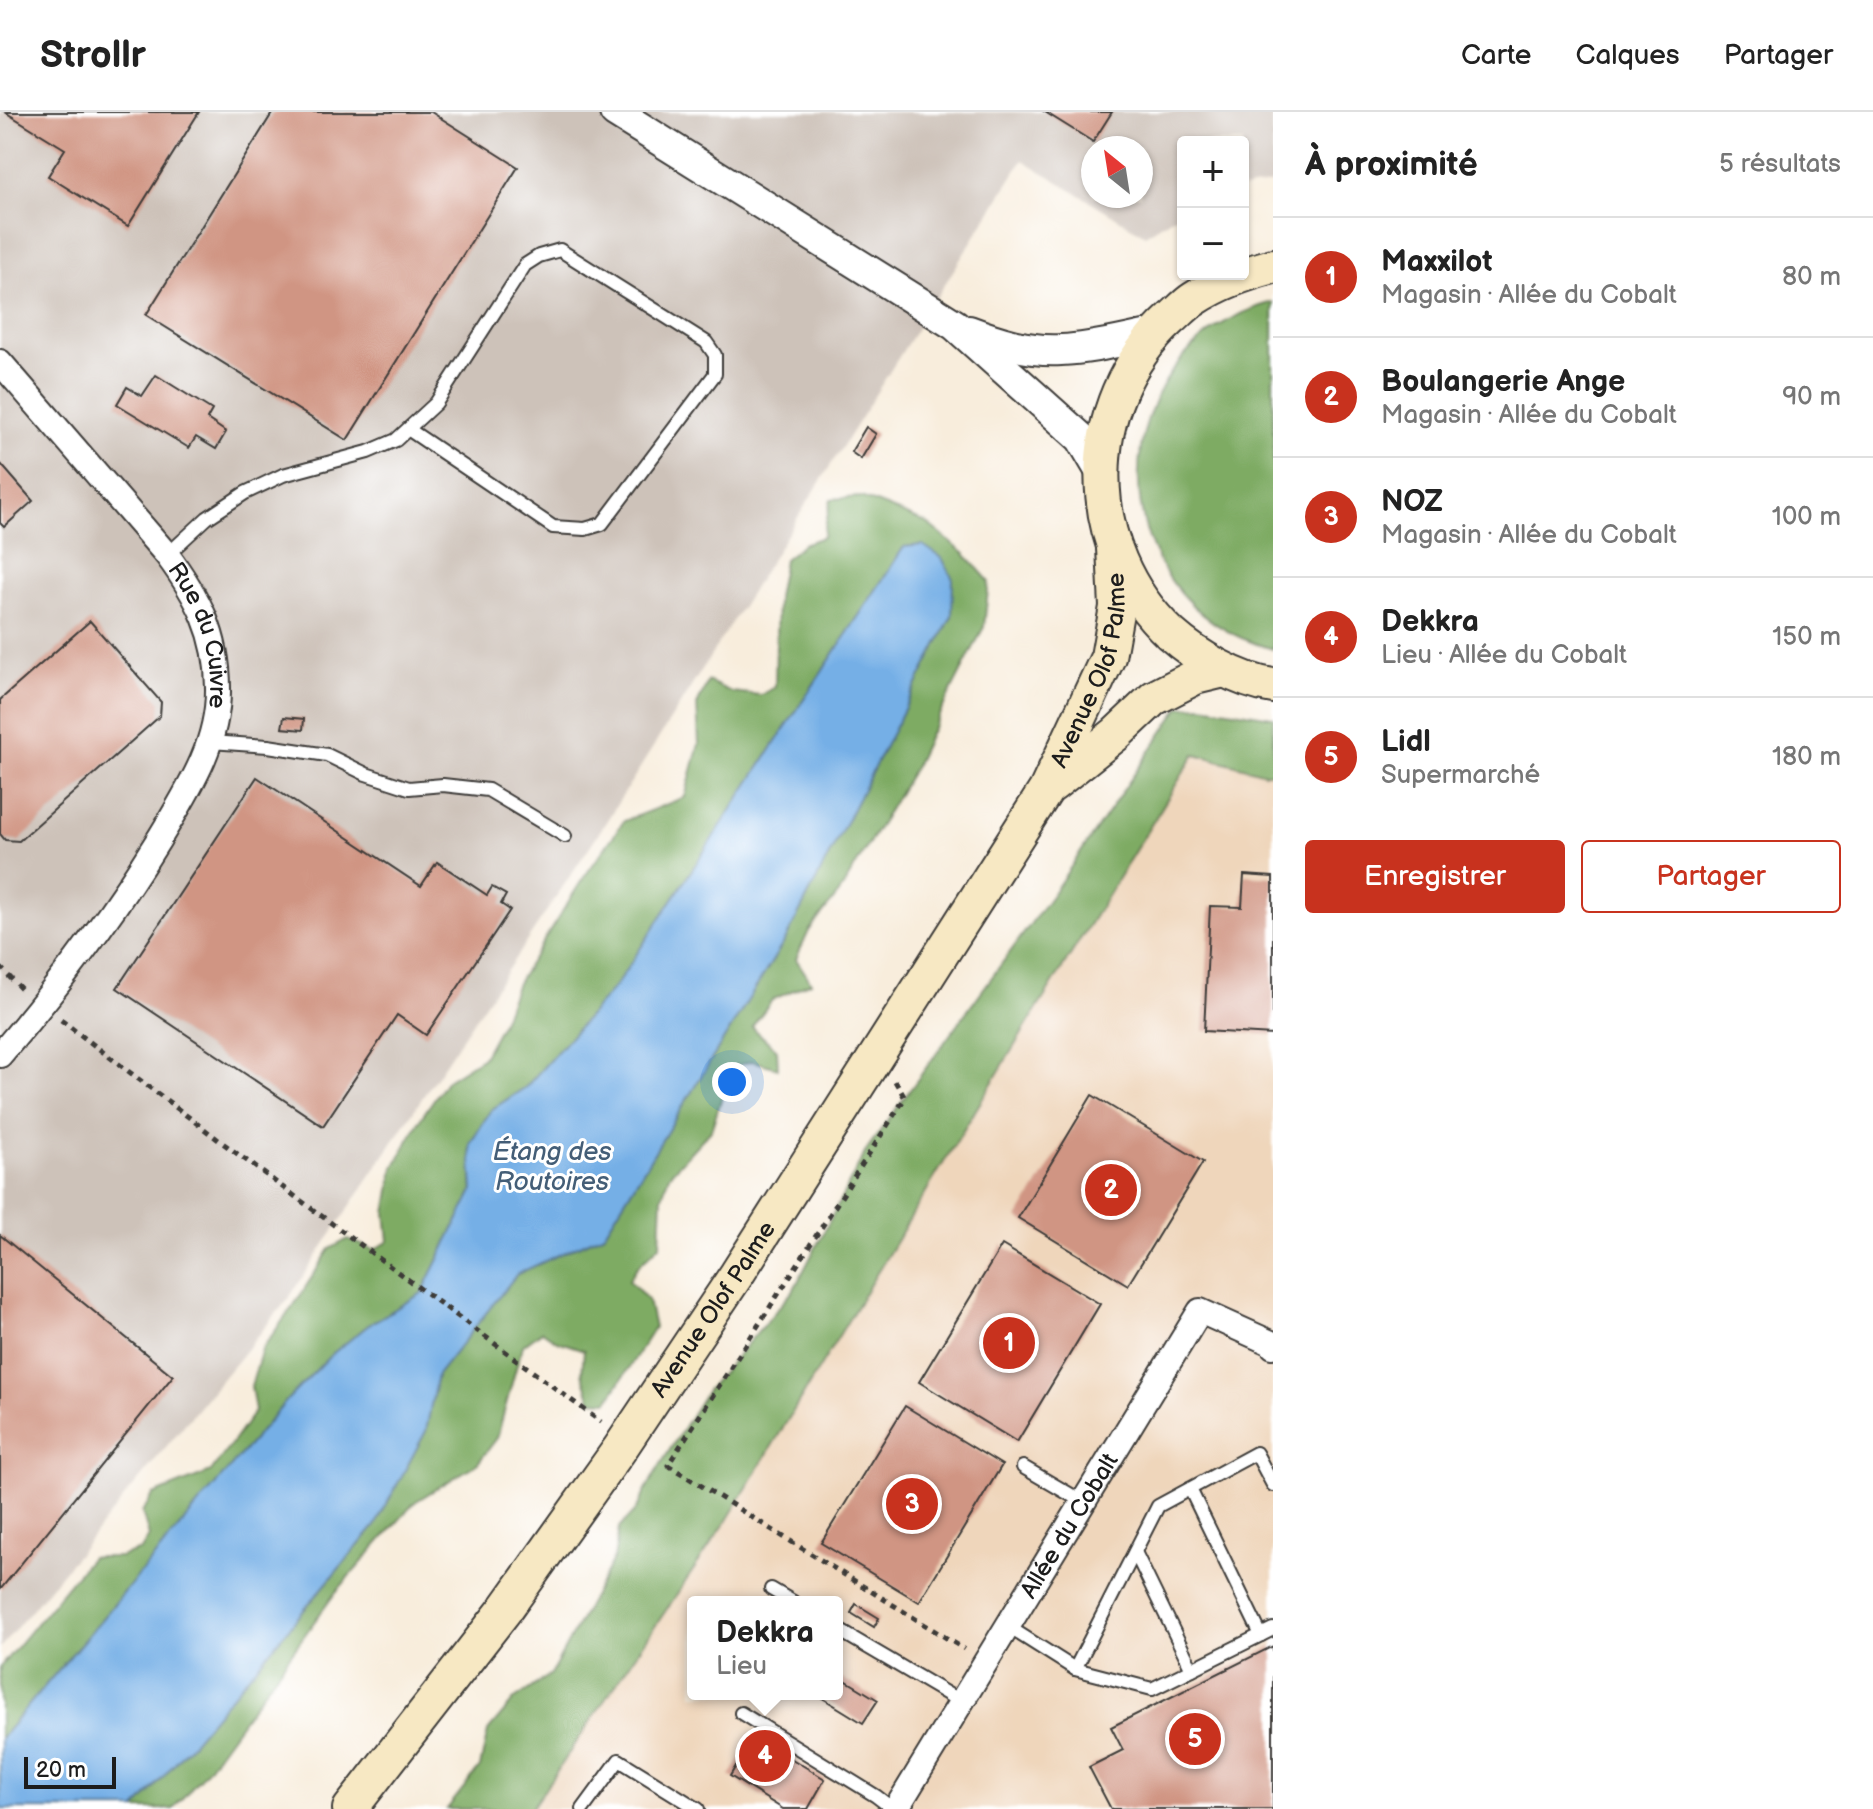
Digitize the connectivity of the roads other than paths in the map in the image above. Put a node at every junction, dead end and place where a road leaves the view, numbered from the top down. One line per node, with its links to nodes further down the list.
1 (615, 112): 3 (street)
2 (1273, 266): 4 (main road)
3 (955, 325): 4 (street); 7 (street)
4 (1155, 334): 7 (main road)
5 (0, 362): 9 (street, Rue du Cuivre)
6 (408, 429): 6 (lane); 9 (lane)
7 (1101, 472): 8 (main road)
8 (1114, 548): 10 (main road); 13 (main road, Avenue Olof Palme)
9 (167, 555): 12 (street, Rue du Cuivre)
10 (1224, 670): 11 (main road); 13 (main road, Avenue Olof Palme)
11 (1273, 686)
12 (210, 742): 14 (lane); 15 (street, Rue du Cuivre)
13 (1046, 790): 31 (main road, Avenue Olof Palme)
14 (565, 836)
15 (0, 1055)
16 (1273, 1346): 20 (street, Allée du Cobalt)
17 (1023, 1467): 20 (lane)
18 (1273, 1485): 19 (lane)
19 (1190, 1489): 21 (lane); 25 (lane)
20 (1083, 1502): 24 (street, Allée du Cobalt)
21 (1135, 1552): 27 (lane); 28 (lane)
22 (771, 1589): 23 (lane)
23 (783, 1596)
24 (1007, 1626): 27 (lane); 29 (street, Allée du Cobalt)
25 (1267, 1632): 28 (lane)
26 (843, 1633): 29 (lane)
27 (1075, 1669): 28 (lane)
28 (1192, 1669)
29 (961, 1702): 34 (street, Allée du Cobalt)
30 (741, 1713): 34 (lane)
31 (350, 1809)
32 (583, 1809): 33 (lane)
33 (698, 1809)
34 (895, 1809)

